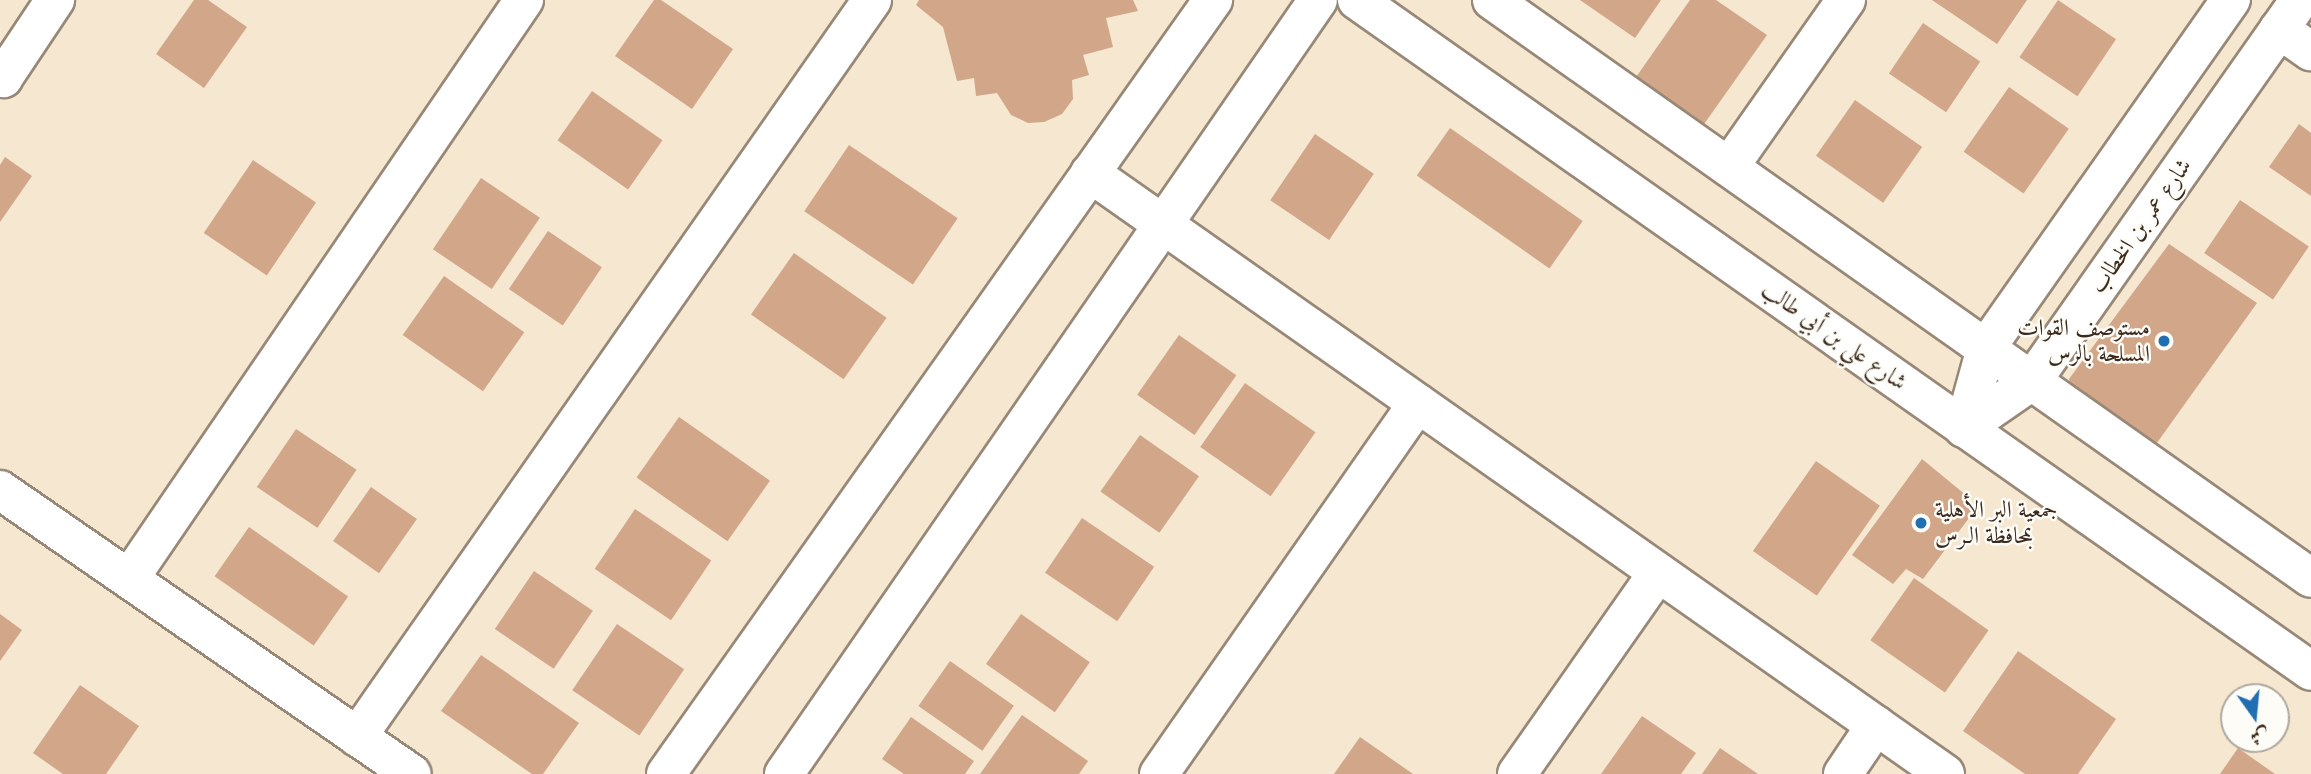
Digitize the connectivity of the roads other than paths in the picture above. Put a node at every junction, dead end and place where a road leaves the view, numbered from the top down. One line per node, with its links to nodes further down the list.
1 (55, 0): 12 (street)
2 (524, 0): 23 (street)
3 (1213, 0): 14 (street)
4 (1318, 0): 15 (street)
5 (1357, 0): 19 (street, شارع علي بن أبي طالب)
6 (1492, 0): 13 (street)
7 (1846, 0): 13 (street)
8 (2231, 0): 16 (street)
9 (864, 3): 26 (street)
10 (2289, 14): 11 (street); 17 (street, شارع عمر بن الخطاب)
11 (2311, 51)
12 (0, 76)
13 (1729, 167): 16 (street)
14 (1090, 173): 15 (street); 28 (street)
15 (1163, 224): 18 (street); 29 (street)
16 (1986, 348): 17 (street); 19 (street)
17 (2032, 381): 19 (street, شارع عمر بن الخطاب); 22 (street)
18 (1418, 403): 21 (street); 30 (street)
19 (1964, 428): 24 (street, شارع علي بن أبي طالب)
20 (0, 490): 23 (street)
21 (1658, 573): 25 (street); 31 (street)
22 (2311, 578)
23 (129, 579): 26 (street)
24 (2311, 671)
25 (1876, 725): 32 (street); 33 (street)
26 (356, 737): 27 (street)
27 (411, 774)
28 (666, 774)
29 (784, 774)
30 (1159, 774)
31 (1517, 774)
32 (1843, 774)
33 (1945, 774)

